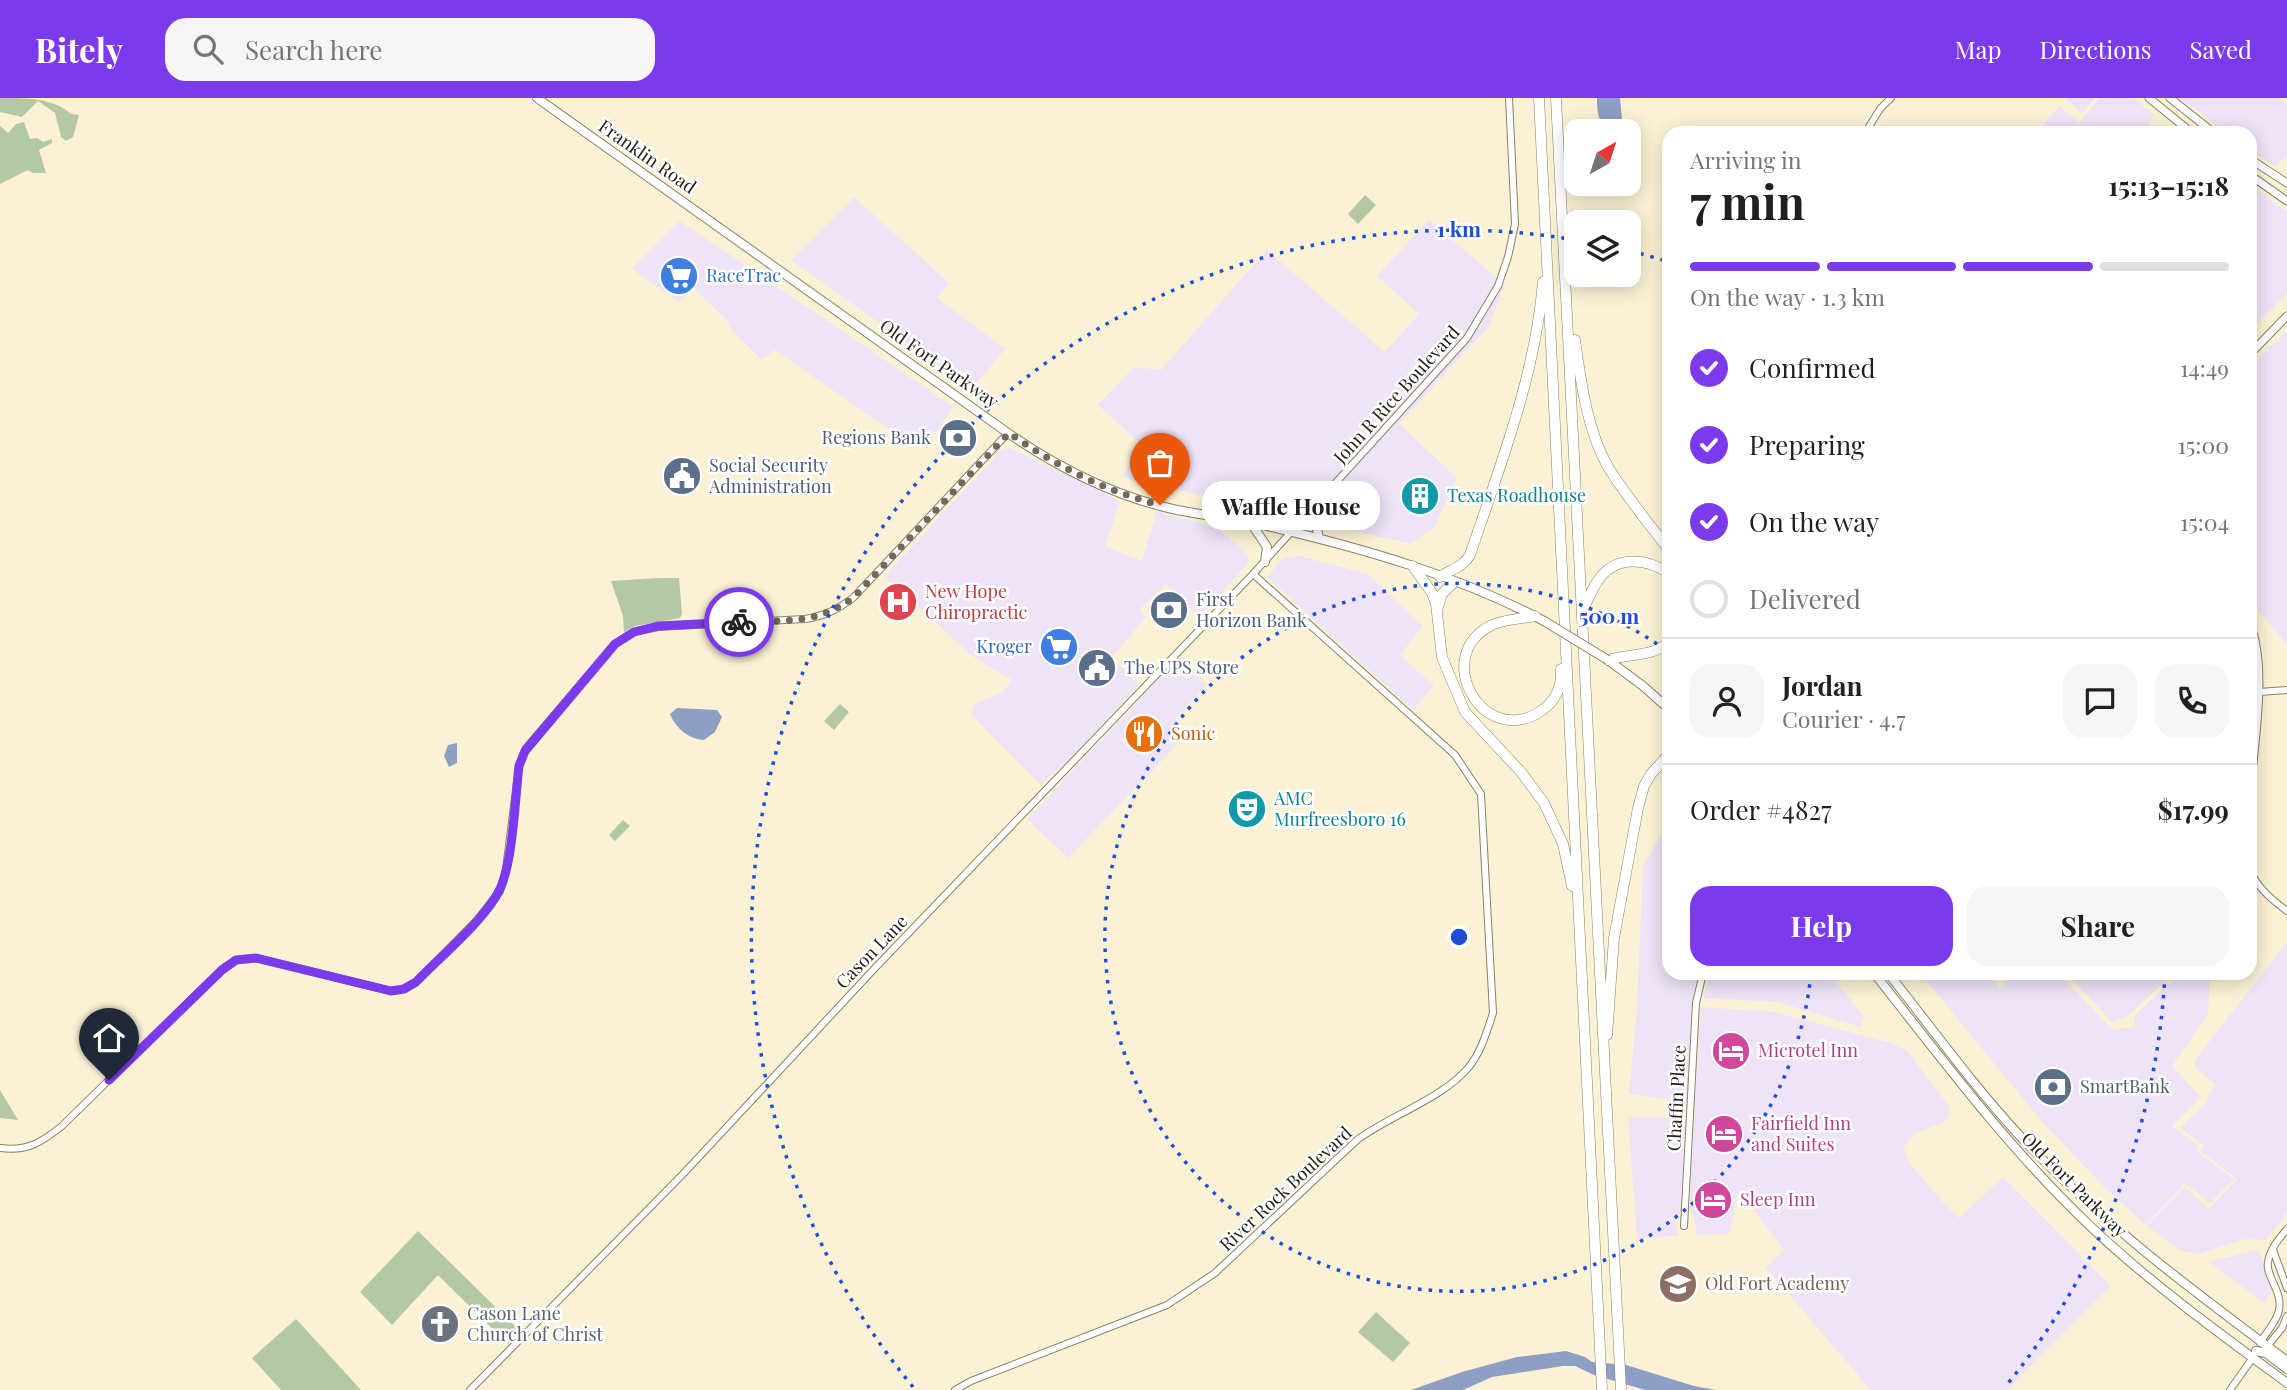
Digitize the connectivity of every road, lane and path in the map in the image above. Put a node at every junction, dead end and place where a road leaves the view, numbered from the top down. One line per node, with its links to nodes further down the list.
1 (537, 98): 15 (main road, Franklin Road)
2 (1509, 98): 21 (street, John R Rice Boulevard)
3 (1539, 98): 16 (highway)
4 (1556, 98): 17 (highway)
5 (1891, 98): 8 (street)
6 (2149, 98): 9 (main road)
7 (2170, 98): 10 (main road)
8 (1870, 126)
9 (2183, 126)
10 (2205, 126)
11 (2257, 164): 13 (main road)
12 (2257, 180): 14 (main road)
13 (2287, 183)
14 (2287, 201)
15 (705, 217): 20 (main road, Old Fort Parkway)
16 (1546, 254): 30 (highway); 37 (highway)
17 (1567, 291): 25 (highway); 32 (highway)
18 (2287, 316): 19 (main road)
19 (2257, 347)
20 (1009, 433): 22 (main road, Old Fort Parkway); 51 (street)
21 (1317, 505): 23 (street, John R Rice Boulevard); 24 (main road)
22 (1251, 523): 23 (main road, Old Fort Parkway); 26 (main road)
23 (1292, 532): 24 (main road, Old Fort Parkway); 26 (street, Cason Lane)
24 (1319, 538): 27 (main road, Old Fort Parkway)
25 (1662, 540)
26 (1265, 562): 29 (street, Cason Lane)
27 (1413, 566): 30 (main road, Old Fort Parkway); 34 (highway)
28 (1662, 570): 32 (highway)
29 (1253, 574): 61 (street, Cason Lane); 62 (street, River Rock Boulevard)
30 (1440, 577): 31 (main road, Old Fort Parkway)
31 (1454, 582): 33 (main road, Old Fort Parkway); 34 (highway)
32 (1581, 616): 50 (highway)
33 (1539, 619): 37 (highway); 38 (main road, Old Fort Parkway, bridge)
34 (1438, 621): 46 (highway)
35 (2257, 645): 40 (street)
36 (1662, 647): 38 (highway)
37 (1566, 652): 46 (highway)
38 (1608, 660): 41 (main road, Old Fort Parkway)
39 (2287, 690): 40 (street)
40 (2259, 692): 42 (street)
41 (1662, 704)
42 (2257, 715)
43 (1662, 761): 50 (highway)
44 (2257, 882): 45 (street)
45 (2287, 911)
46 (1578, 915): 63 (highway)
47 (1701, 980): 52 (street, Chaffin Place)
48 (1880, 980): 57 (main road, Old Fort Parkway)
49 (1894, 980): 57 (main road, Old Fort Parkway)
50 (1604, 1081): 64 (highway)
51 (0, 1148)
52 (1684, 1226)
53 (2287, 1229): 54 (street)
54 (2272, 1248): 55 (street); 57 (street)
55 (2286, 1281)
56 (2287, 1316): 57 (street)
57 (2260, 1350): 58 (main road, Old Fort Parkway); 59 (main road); 60 (main road, Old Fort Parkway); 65 (street)
58 (2287, 1361)
59 (2287, 1369)
60 (2287, 1383)
61 (470, 1390)
62 (955, 1390)
63 (1602, 1390)
64 (1621, 1390)
65 (2230, 1390)

